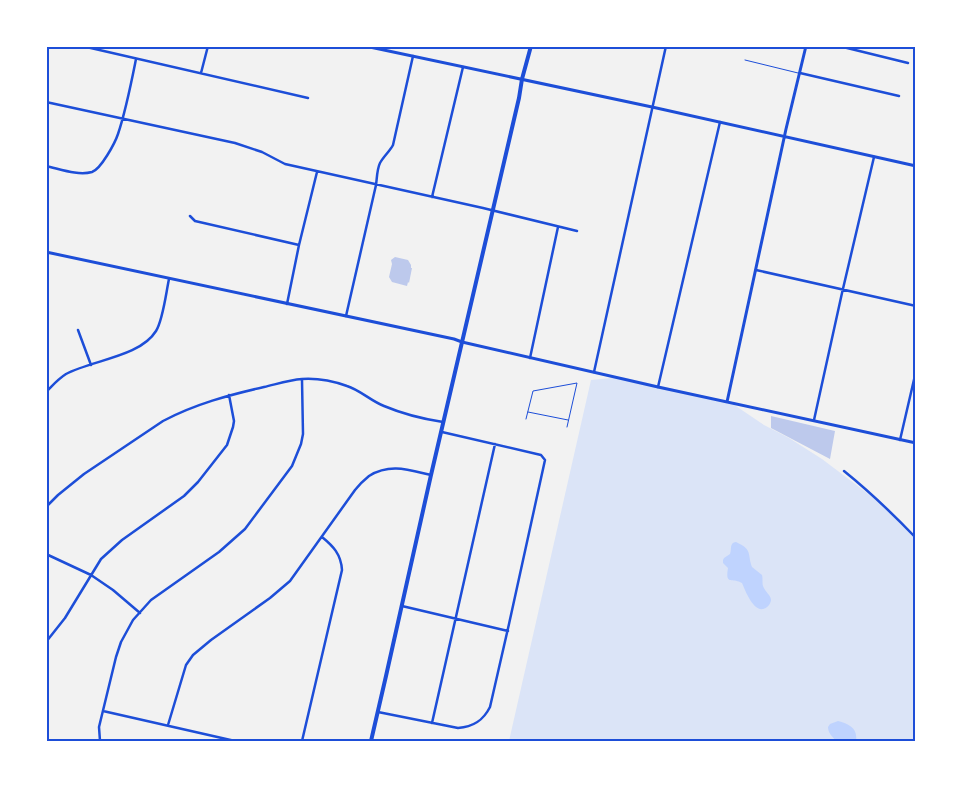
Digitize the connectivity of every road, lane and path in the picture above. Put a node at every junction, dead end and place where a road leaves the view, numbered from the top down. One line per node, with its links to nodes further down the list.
1 (82, 46): 9 (street)
2 (208, 46): 13 (street)
3 (365, 46): 8 (street)
4 (531, 46): 15 (main road)
5 (666, 46): 19 (street)
6 (806, 46): 14 (street)
7 (839, 46): 11 (street)
8 (413, 56): 12 (street); 27 (street)
9 (136, 59): 13 (street); 20 (street)
10 (745, 60): 14 (lane)
11 (908, 63)
12 (463, 66): 15 (street); 28 (street)
13 (201, 73): 17 (street)
14 (800, 73): 16 (street); 22 (street)
15 (522, 78): 19 (street); 29 (main road)
16 (899, 96)
17 (308, 98)
18 (46, 102): 20 (street)
19 (652, 106): 21 (street); 46 (street)
20 (122, 119): 24 (street); 26 (street)
21 (720, 122): 22 (street); 48 (street)
22 (784, 136): 23 (street); 35 (street)
23 (874, 157): 25 (street); 37 (street)
24 (46, 166)
25 (916, 166)
26 (317, 172): 27 (street); 33 (street)
27 (376, 185): 28 (street); 40 (street)
28 (432, 197): 29 (street)
29 (493, 210): 31 (street); 42 (main road)
30 (190, 216): 33 (street)
31 (558, 227): 32 (street); 43 (street)
32 (577, 231)
33 (299, 245): 38 (street)
34 (46, 252): 36 (street)
35 (756, 270): 37 (street); 51 (street)
36 (169, 279): 38 (street); 44 (street)
37 (843, 290): 39 (street); 54 (street)
38 (287, 304): 40 (street)
39 (916, 306)
40 (346, 316): 42 (street)
41 (78, 330): 44 (street)
42 (462, 342): 43 (street); 56 (main road)
43 (530, 358): 46 (street)
44 (91, 365): 49 (street)
45 (916, 371): 59 (street)
46 (594, 372): 48 (street)
47 (302, 379): 50 (street); 56 (street); 70 (street)
48 (658, 387): 51 (street)
49 (46, 392)
50 (229, 395): 64 (street); 68 (street)
51 (727, 402): 54 (street)
52 (528, 412): 53 (lane); 55 (lane); 55 (lane)
53 (526, 419)
54 (814, 420): 59 (street)
55 (568, 421): 57 (lane)
56 (443, 422): 58 (main road)
57 (567, 428)
58 (442, 432): 61 (street); 63 (main road)
59 (900, 440): 60 (street)
60 (916, 443)
61 (495, 444): 71 (street); 72 (street)
62 (844, 471): 66 (street)
63 (431, 475): 65 (street); 69 (main road)
64 (46, 507)
65 (321, 536): 77 (street); 80 (street)
66 (916, 538)
67 (46, 554): 68 (street)
68 (91, 575): 70 (street); 73 (street)
69 (402, 606): 71 (street); 75 (main road)
70 (140, 613): 74 (street)
71 (456, 618): 72 (street); 76 (street)
72 (508, 631): 76 (street)
73 (46, 642)
74 (103, 711): 77 (street); 78 (street)
75 (378, 712): 76 (street); 81 (main road)
76 (432, 723)
77 (168, 726): 79 (street)
78 (100, 741)
79 (235, 741)
80 (302, 741)
81 (371, 741)

